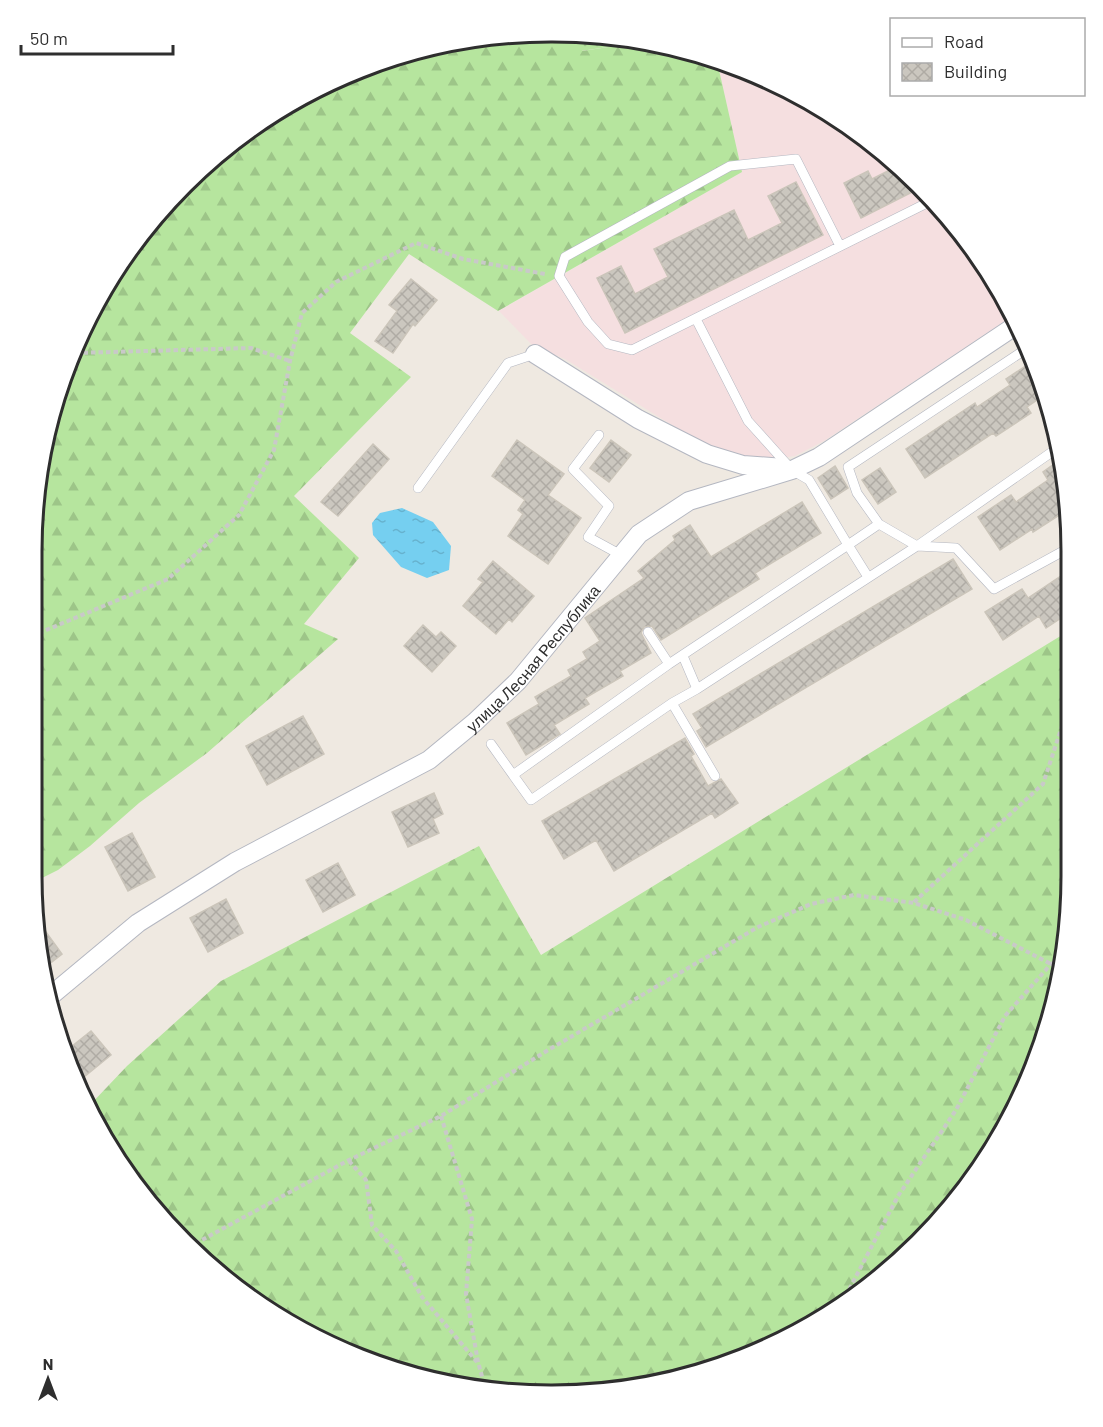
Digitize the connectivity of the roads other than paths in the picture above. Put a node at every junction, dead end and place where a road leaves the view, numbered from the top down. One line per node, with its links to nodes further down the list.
1 (924, 204): 2 (lane)
2 (840, 246): 3 (lane); 3 (lane)
3 (696, 319): 9 (lane)
4 (1010, 330): 9 (street, улица Лесная Республика)
5 (1020, 353): 11 (lane)
6 (535, 354): 9 (street); 10 (lane)
7 (599, 435): 15 (lane)
8 (1051, 453): 13 (lane)
9 (792, 470): 12 (lane); 15 (street, улица Лесная Республика)
10 (418, 488)
11 (879, 524): 12 (lane); 13 (lane)
12 (848, 545): 16 (lane); 18 (lane)
13 (917, 546): 14 (lane); 16 (lane)
14 (1061, 552)
15 (621, 555): 25 (street, улица Лесная Республика)
16 (868, 577): 20 (lane)
17 (648, 632): 19 (lane)
18 (682, 656): 19 (lane); 20 (lane)
19 (669, 664): 23 (lane)
20 (697, 689): 21 (lane)
21 (672, 704): 23 (lane); 24 (lane)
22 (490, 744): 23 (lane)
23 (513, 775)
24 (715, 776)
25 (56, 992)

